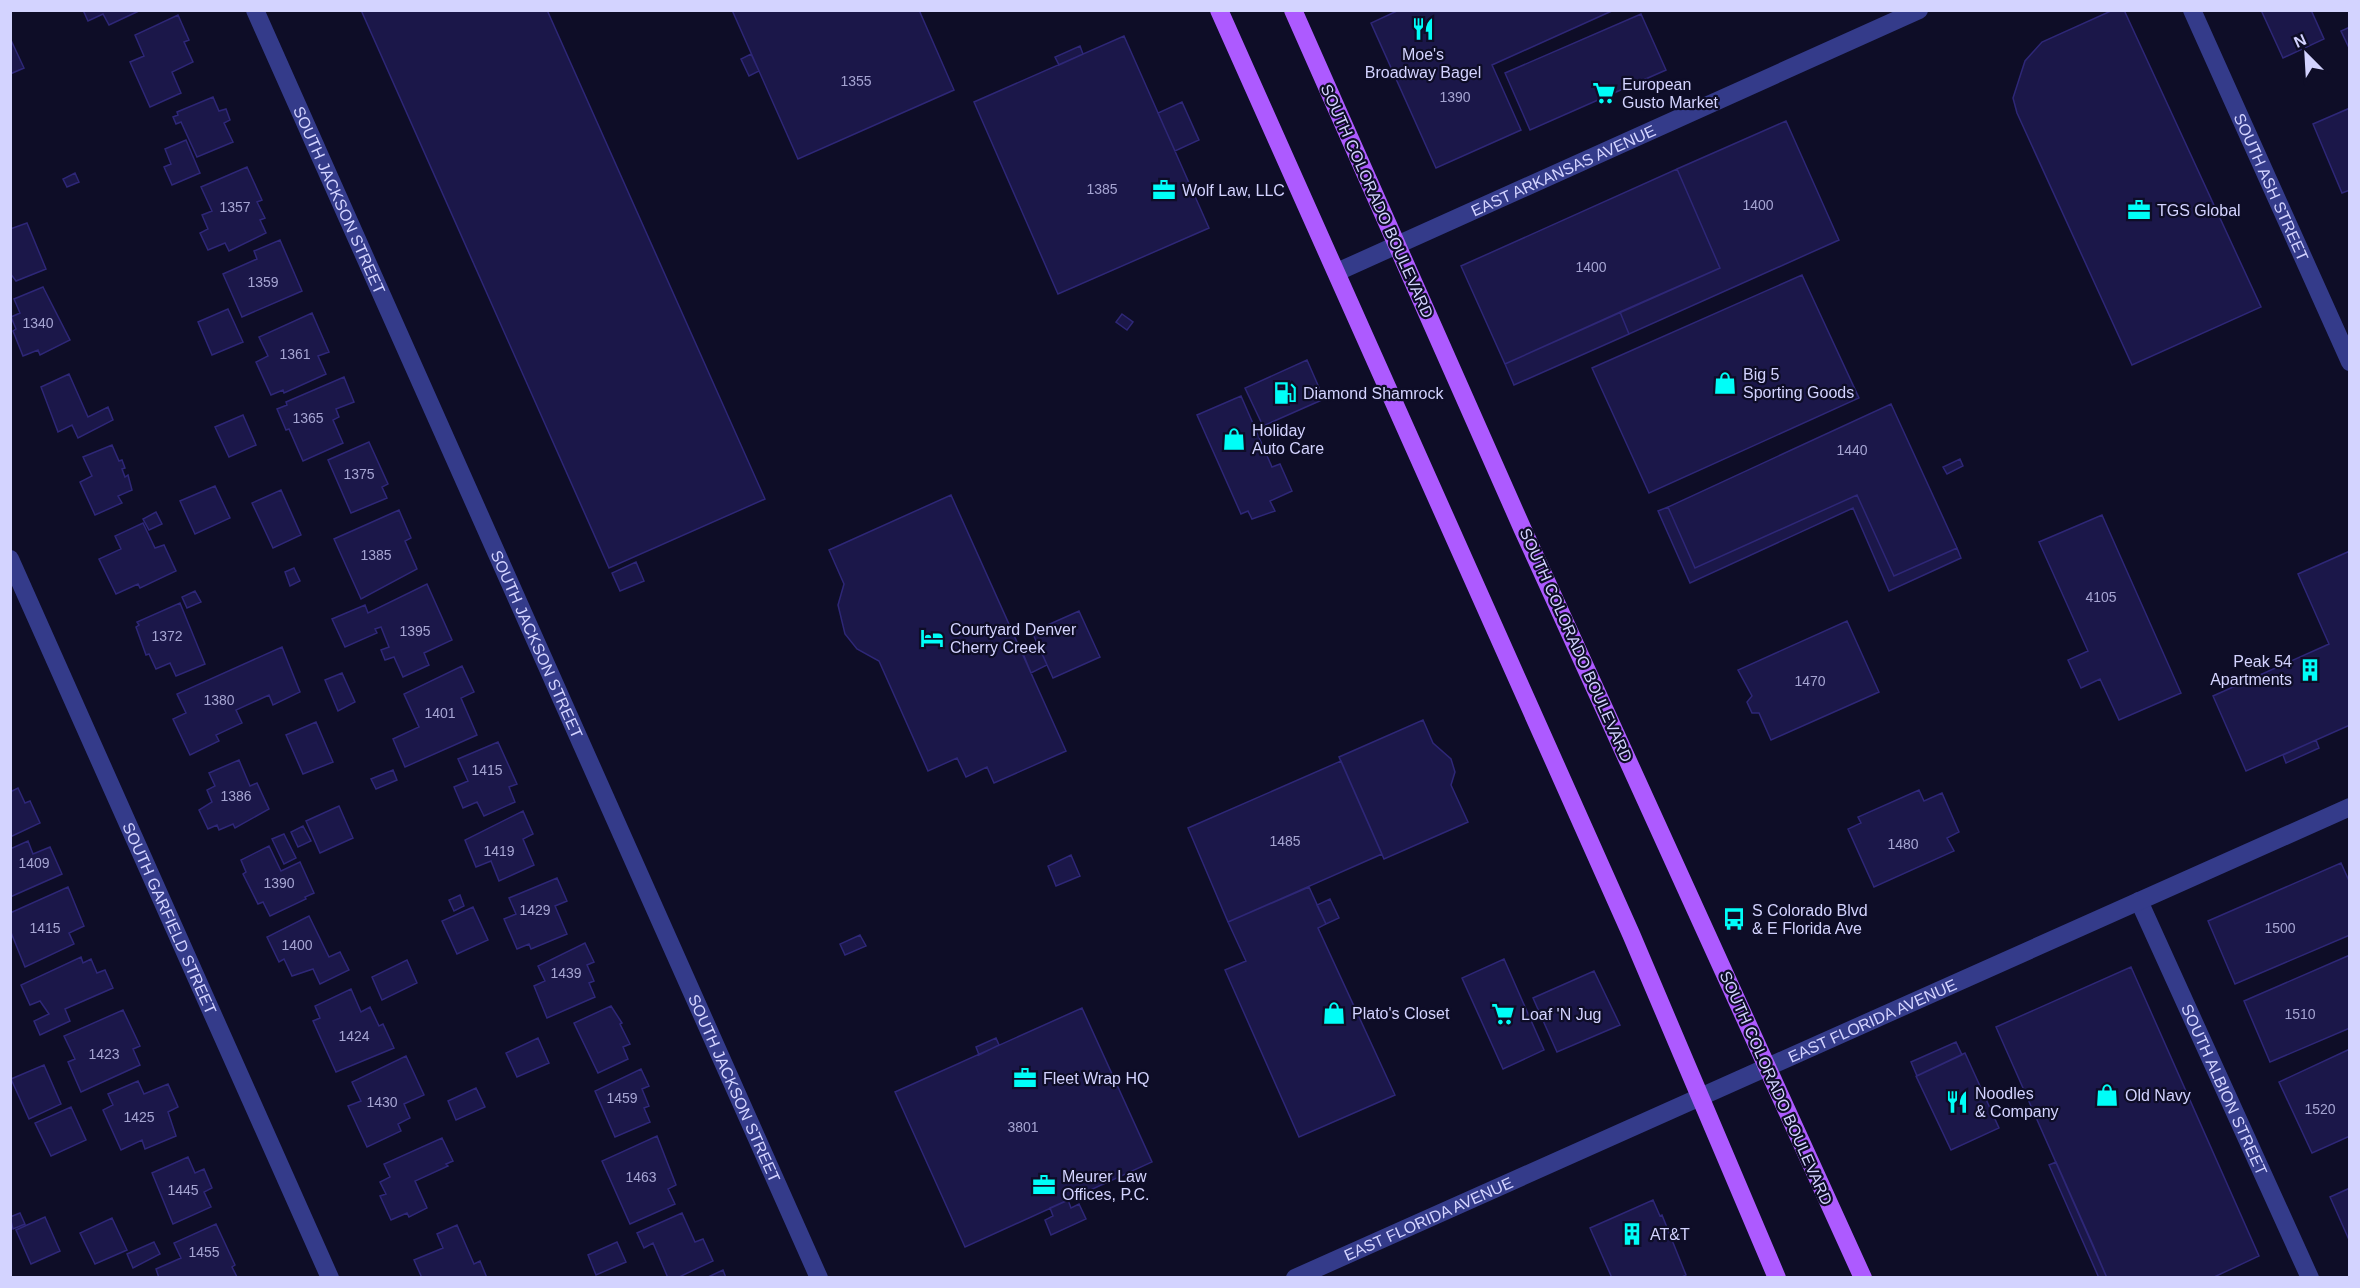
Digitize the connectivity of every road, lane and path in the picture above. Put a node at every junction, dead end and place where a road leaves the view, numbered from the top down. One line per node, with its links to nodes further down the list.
1 (255, 10): 15 (street, SOUTH JACKSON STREET)
2 (1219, 10): 7 (main road)
3 (1293, 10): 6 (main road, SOUTH COLORADO BOULEVARD)
4 (1919, 10): 6 (street, EAST ARKANSAS AVENUE)
5 (2192, 10): 8 (street, SOUTH ASH STREET)
6 (1396, 244): 7 (street, EAST ARKANSAS AVENUE); 12 (main road, SOUTH COLORADO BOULEVARD)
7 (1337, 272): 13 (main road)
8 (2349, 362)
9 (10, 559): 14 (street, SOUTH GARFIELD STREET)
10 (2349, 807): 11 (street, EAST FLORIDA AVENUE)
11 (2139, 901): 12 (street, EAST FLORIDA AVENUE); 19 (street, SOUTH ALBION STREET)
12 (1767, 1067): 13 (street, EAST FLORIDA AVENUE); 18 (main road, SOUTH COLORADO BOULEVARD)
13 (1698, 1096): 16 (street, EAST FLORIDA AVENUE); 17 (main road)
14 (330, 1278)
15 (819, 1278)
16 (1294, 1278)
17 (1777, 1278)
18 (1863, 1278)
19 (2310, 1278)

